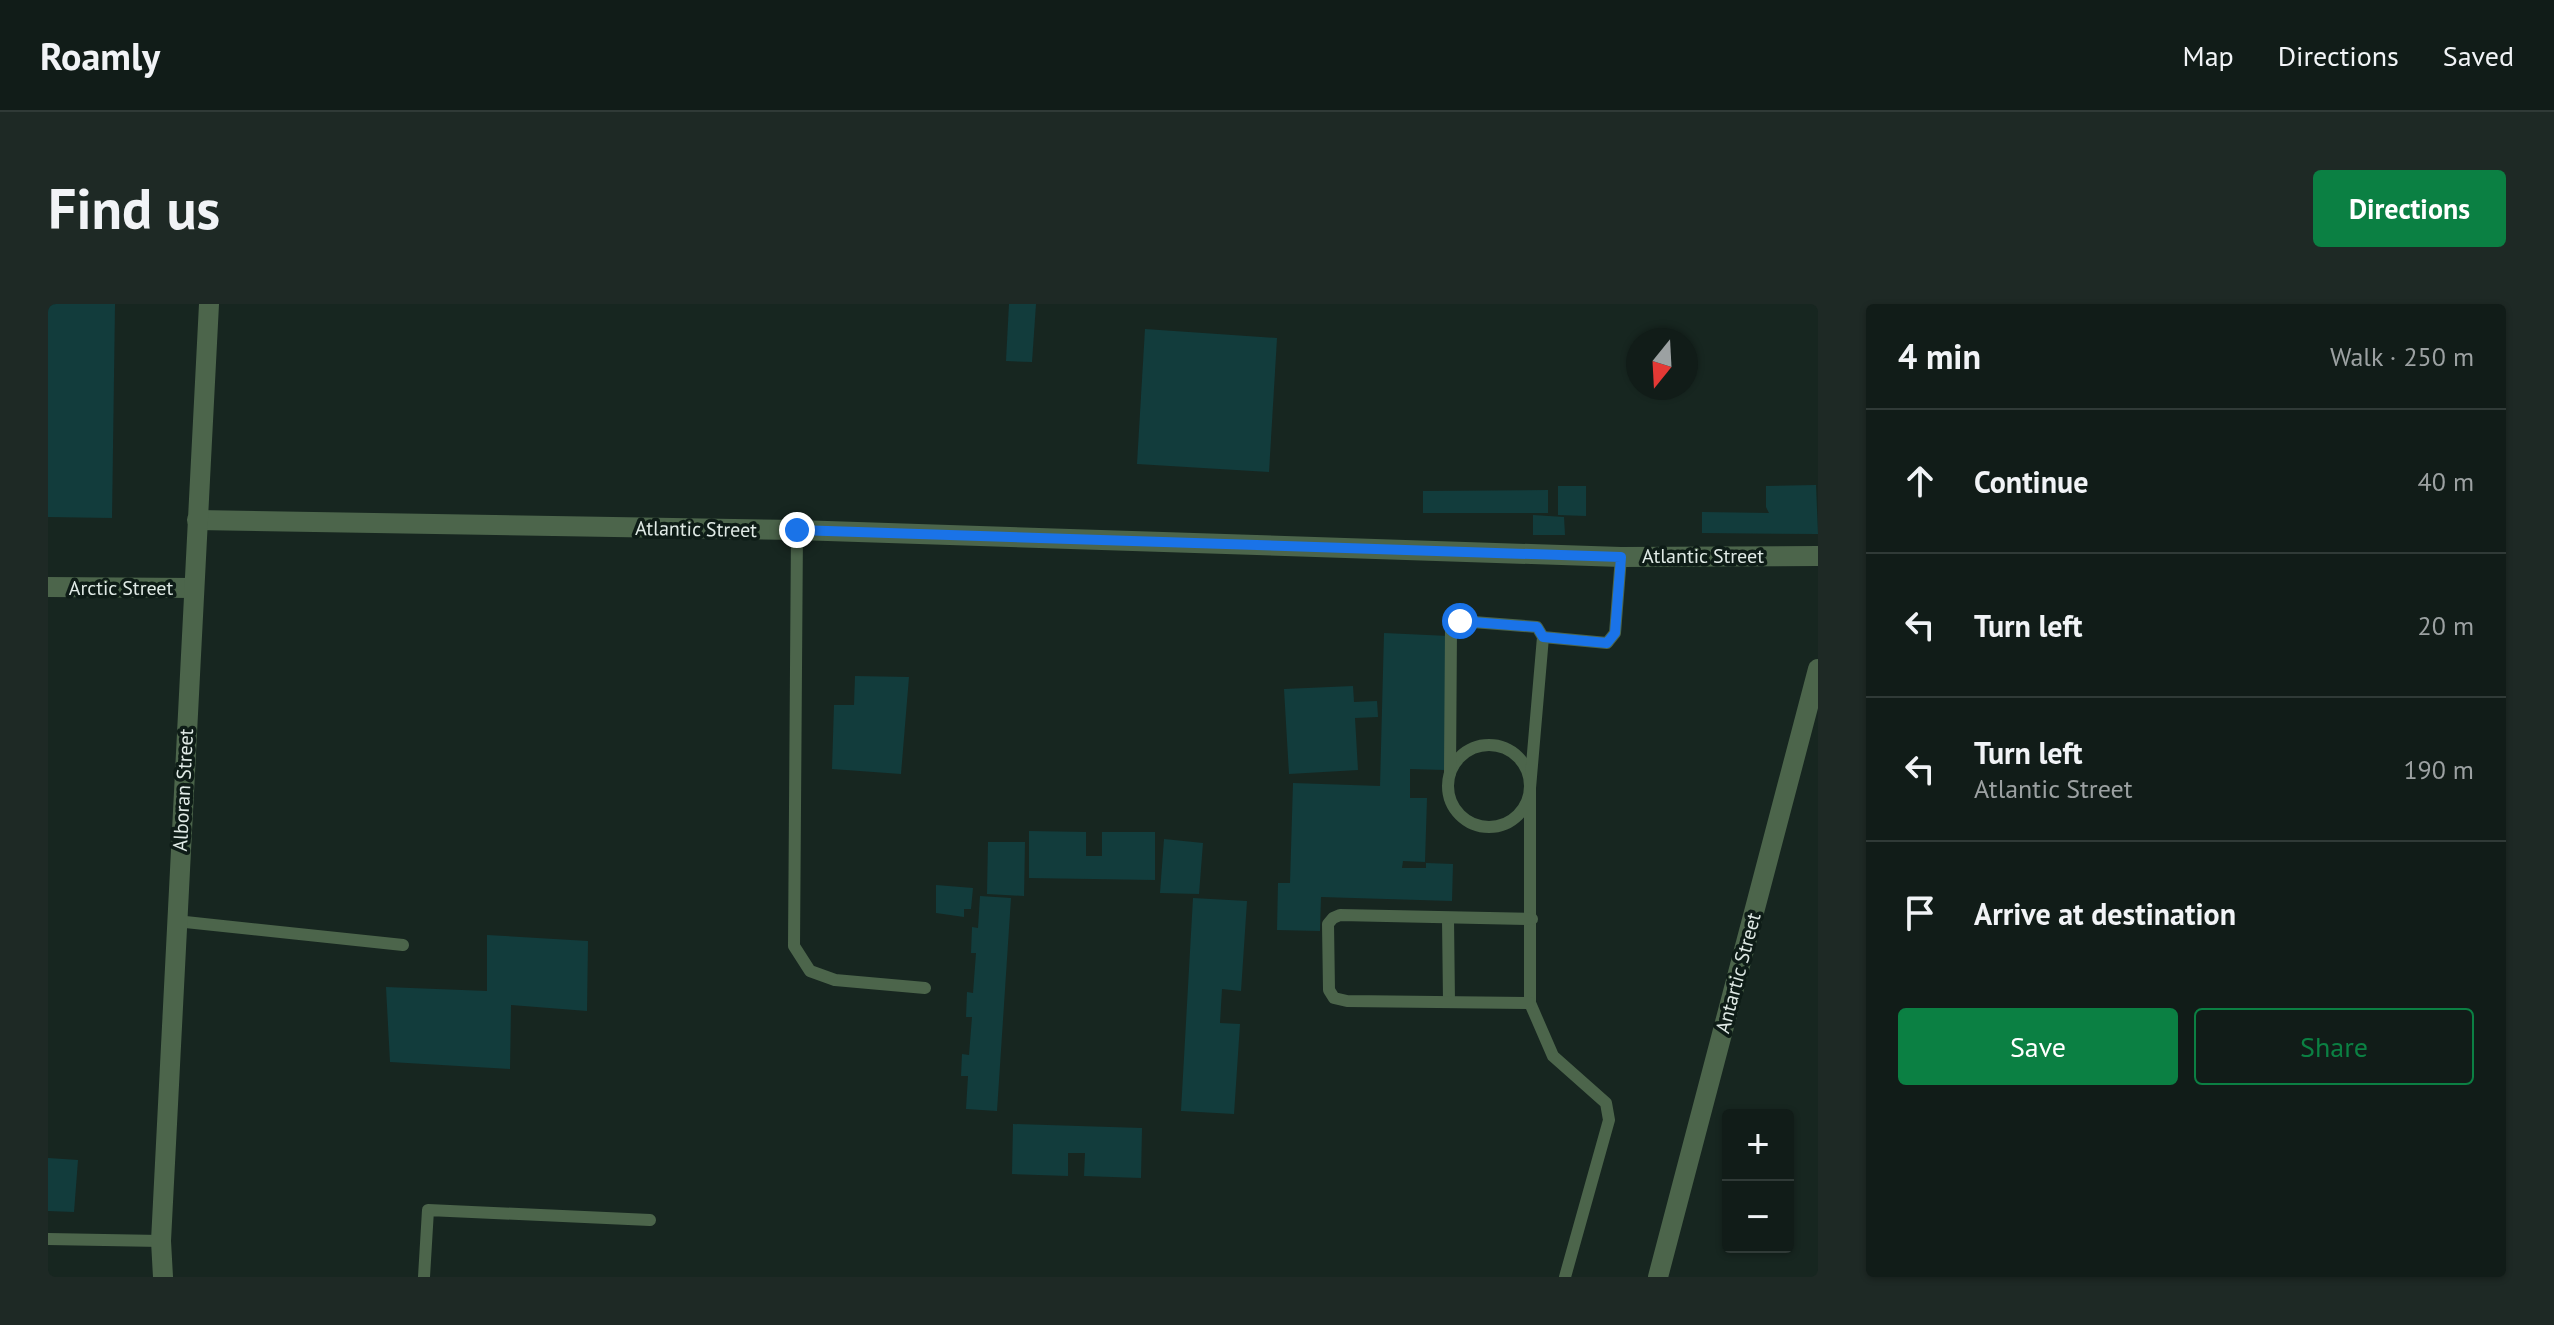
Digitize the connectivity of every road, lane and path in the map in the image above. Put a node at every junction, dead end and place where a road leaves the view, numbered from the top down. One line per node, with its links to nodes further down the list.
1 (209, 304): 2 (street, Alboran Street)
2 (197, 520): 3 (street, Atlantic Street); 7 (street, Alboran Street)
3 (797, 530): 5 (street, Atlantic Street); 16 (lane)
4 (1818, 556): 5 (street, Atlantic Street)
5 (1621, 557): 8 (lane)
6 (48, 587): 7 (street, Arctic Street)
7 (194, 588): 14 (street, Alboran Street)
8 (1543, 637): 10 (lane); 11 (lane)
9 (1818, 669): 25 (street, Antartic Street)
10 (1450, 773): 11 (lane); 11 (lane)
11 (1530, 788): 13 (lane)
12 (1448, 919): 13 (lane); 17 (lane); 17 (lane)
13 (1532, 919): 18 (lane)
14 (176, 921): 15 (lane); 21 (street, Alboran Street)
15 (403, 945)
16 (925, 988)
17 (1449, 1002): 18 (lane)
18 (1530, 1003): 24 (lane)
19 (650, 1220): 23 (lane)
20 (48, 1239): 21 (lane)
21 (161, 1241): 22 (street, Alboran Street)
22 (163, 1277)
23 (424, 1277)
24 (1565, 1277)
25 (1658, 1277)

